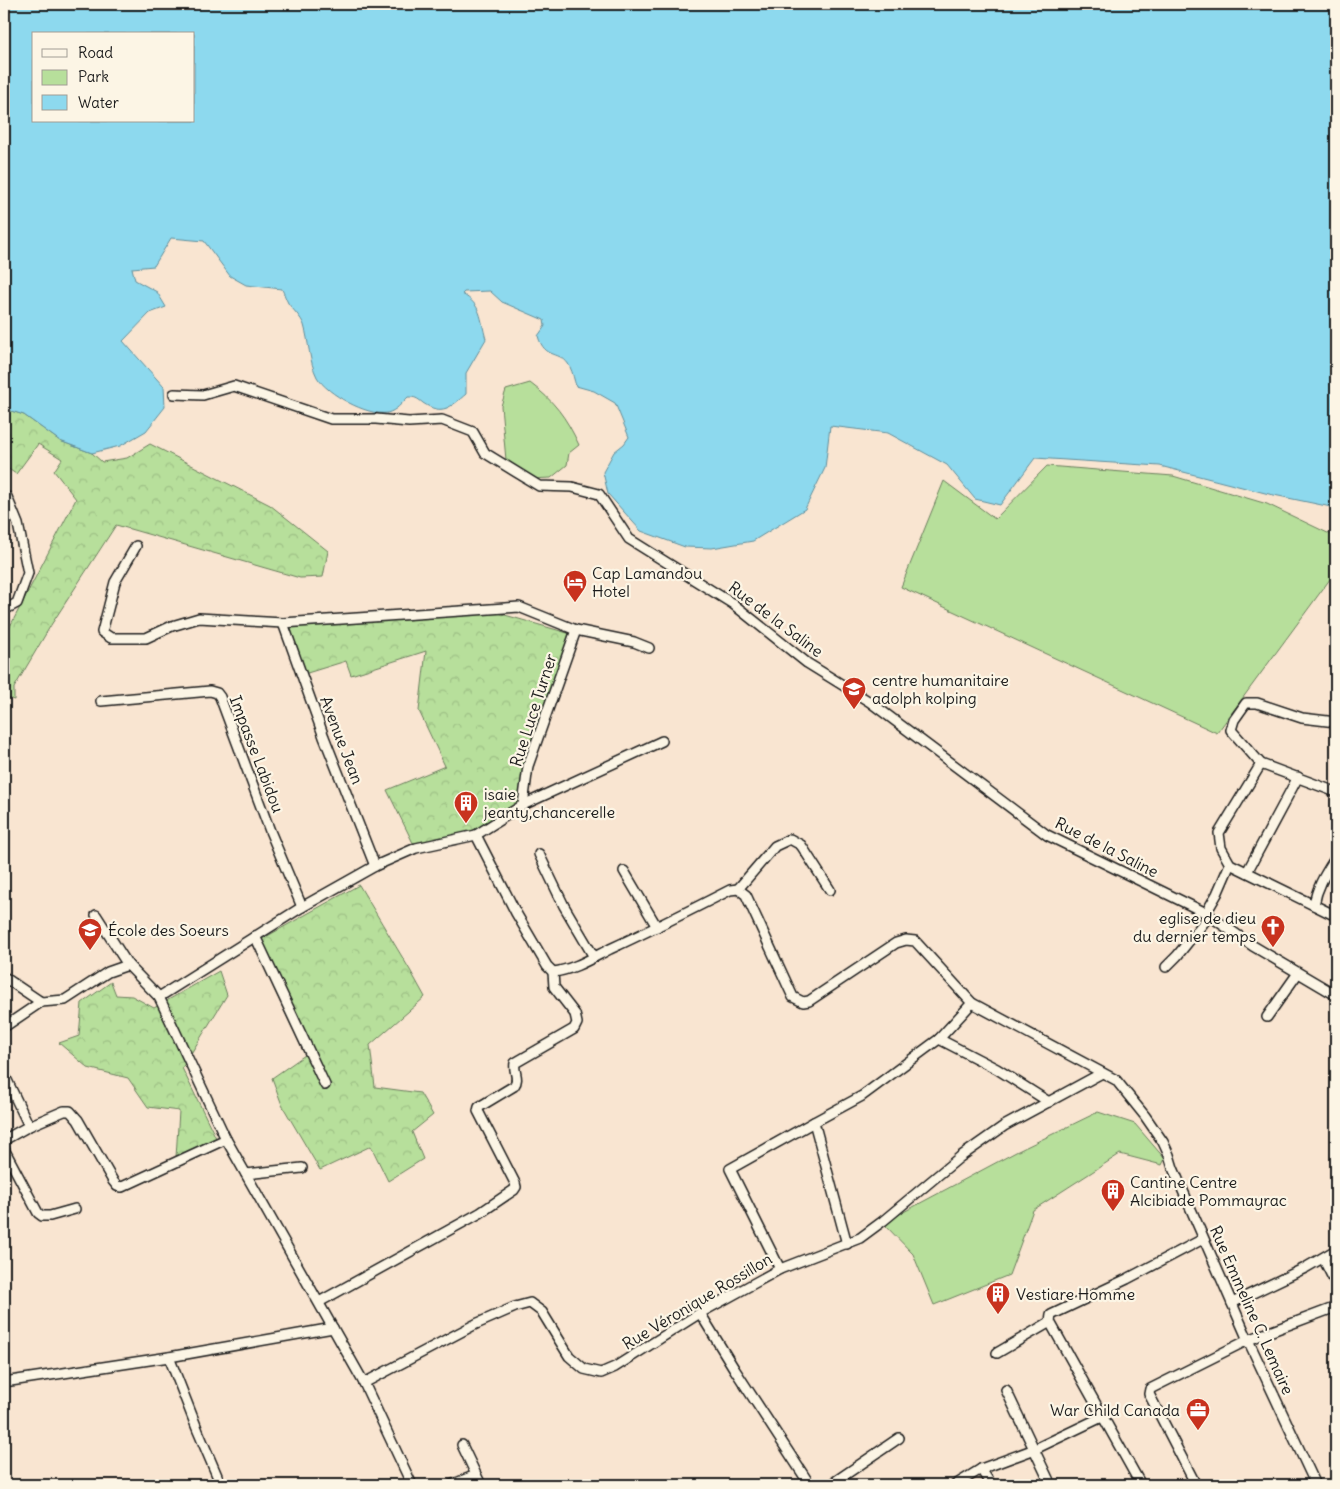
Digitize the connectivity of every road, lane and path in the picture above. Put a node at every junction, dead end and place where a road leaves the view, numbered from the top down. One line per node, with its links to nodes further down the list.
1 (174, 394): 26 (street, Rue de la Saline)
2 (4, 497): 4 (street)
3 (136, 546): 5 (street)
4 (4, 610)
5 (283, 623): 6 (street); 19 (street, Avenue Jean)
6 (576, 630): 7 (street); 14 (street, Rue Luce Turner)
7 (649, 648)
8 (101, 701): 25 (street, Impasse Labidou)
9 (1336, 722): 11 (street)
10 (662, 741): 14 (street)
11 (1261, 764): 12 (street); 18 (street)
12 (1298, 777): 13 (street); 21 (street)
13 (1336, 792)
14 (523, 805): 15 (street)
15 (476, 835): 19 (street); 34 (street)
16 (539, 854): 31 (street)
17 (1336, 857): 24 (street)
18 (1230, 864): 21 (street); 26 (street)
19 (375, 866): 25 (street)
20 (624, 870): 29 (street)
21 (1247, 872): 24 (street)
22 (738, 889): 23 (street); 29 (street); 40 (street, Rue Emmeline C. Lemaire)
23 (830, 890)
24 (1314, 905): 28 (street)
25 (302, 907): 30 (street)
26 (1208, 915): 33 (street); 35 (street, Rue de la Saline)
27 (96, 916): 32 (street)
28 (1336, 916)
29 (657, 928): 31 (street)
30 (255, 936): 38 (street); 46 (street)
31 (594, 957): 34 (street)
32 (128, 966): 38 (street); 39 (street)
33 (1166, 967)
34 (553, 972): 62 (street)
35 (1298, 972): 37 (street, Rue de la Saline); 41 (street)
36 (4, 976): 39 (street)
37 (1336, 995)
38 (159, 997): 50 (street)
39 (41, 1002): 42 (street)
40 (972, 1003): 43 (street); 44 (street, Rue Emmeline C. Lemaire)
41 (1267, 1017)
42 (4, 1027)
43 (939, 1039): 47 (street); 48 (street)
44 (1102, 1073): 47 (street, Rue Véronique Rossillon); 56 (street, Rue Emmeline C. Lemaire)
45 (4, 1074): 49 (street)
46 (325, 1085)
47 (1049, 1102): 57 (street, Rue Véronique Rossillon)
48 (814, 1122): 57 (street); 60 (street)
49 (29, 1126): 50 (street); 51 (street)
50 (226, 1139): 54 (street)
51 (4, 1140)
52 (4, 1149): 55 (street)
53 (302, 1168): 54 (street)
54 (246, 1174): 62 (street)
55 (75, 1209)
56 (1203, 1239): 63 (street, Rue Emmeline C. Lemaire); 66 (street)
57 (847, 1244): 60 (street, Rue Véronique Rossillon)
58 (1336, 1250): 59 (street)
59 (1323, 1258): 61 (street); 63 (street)
60 (780, 1269): 65 (street, Rue Véronique Rossillon)
61 (1336, 1284)
62 (319, 1302): 67 (street)
63 (1232, 1303): 68 (street, Rue Emmeline C. Lemaire)
64 (1336, 1307): 68 (street)
65 (700, 1313): 72 (street, Rue Véronique Rossillon); 84 (street)
66 (1050, 1322): 69 (street); 74 (street)
67 (333, 1328): 70 (street); 72 (street)
68 (1248, 1340): 90 (street); 91 (street, Rue Emmeline C. Lemaire)
69 (997, 1353)
70 (169, 1357): 71 (street); 80 (street)
71 (4, 1382)
72 (364, 1383): 81 (street)
73 (1006, 1390): 77 (street)
74 (1104, 1416): 77 (street); 89 (street)
75 (899, 1438): 85 (street)
76 (462, 1445): 79 (street)
77 (1035, 1450): 78 (street); 88 (street)
78 (981, 1470): 86 (street); 87 (street)
79 (476, 1475): 82 (street); 83 (street)
80 (221, 1485)
81 (412, 1485)
82 (451, 1485)
83 (480, 1485)
84 (810, 1485)
85 (830, 1485)
86 (955, 1485)
87 (991, 1485)
88 (1051, 1485)
89 (1141, 1485)
90 (1196, 1485)
91 (1316, 1485)

